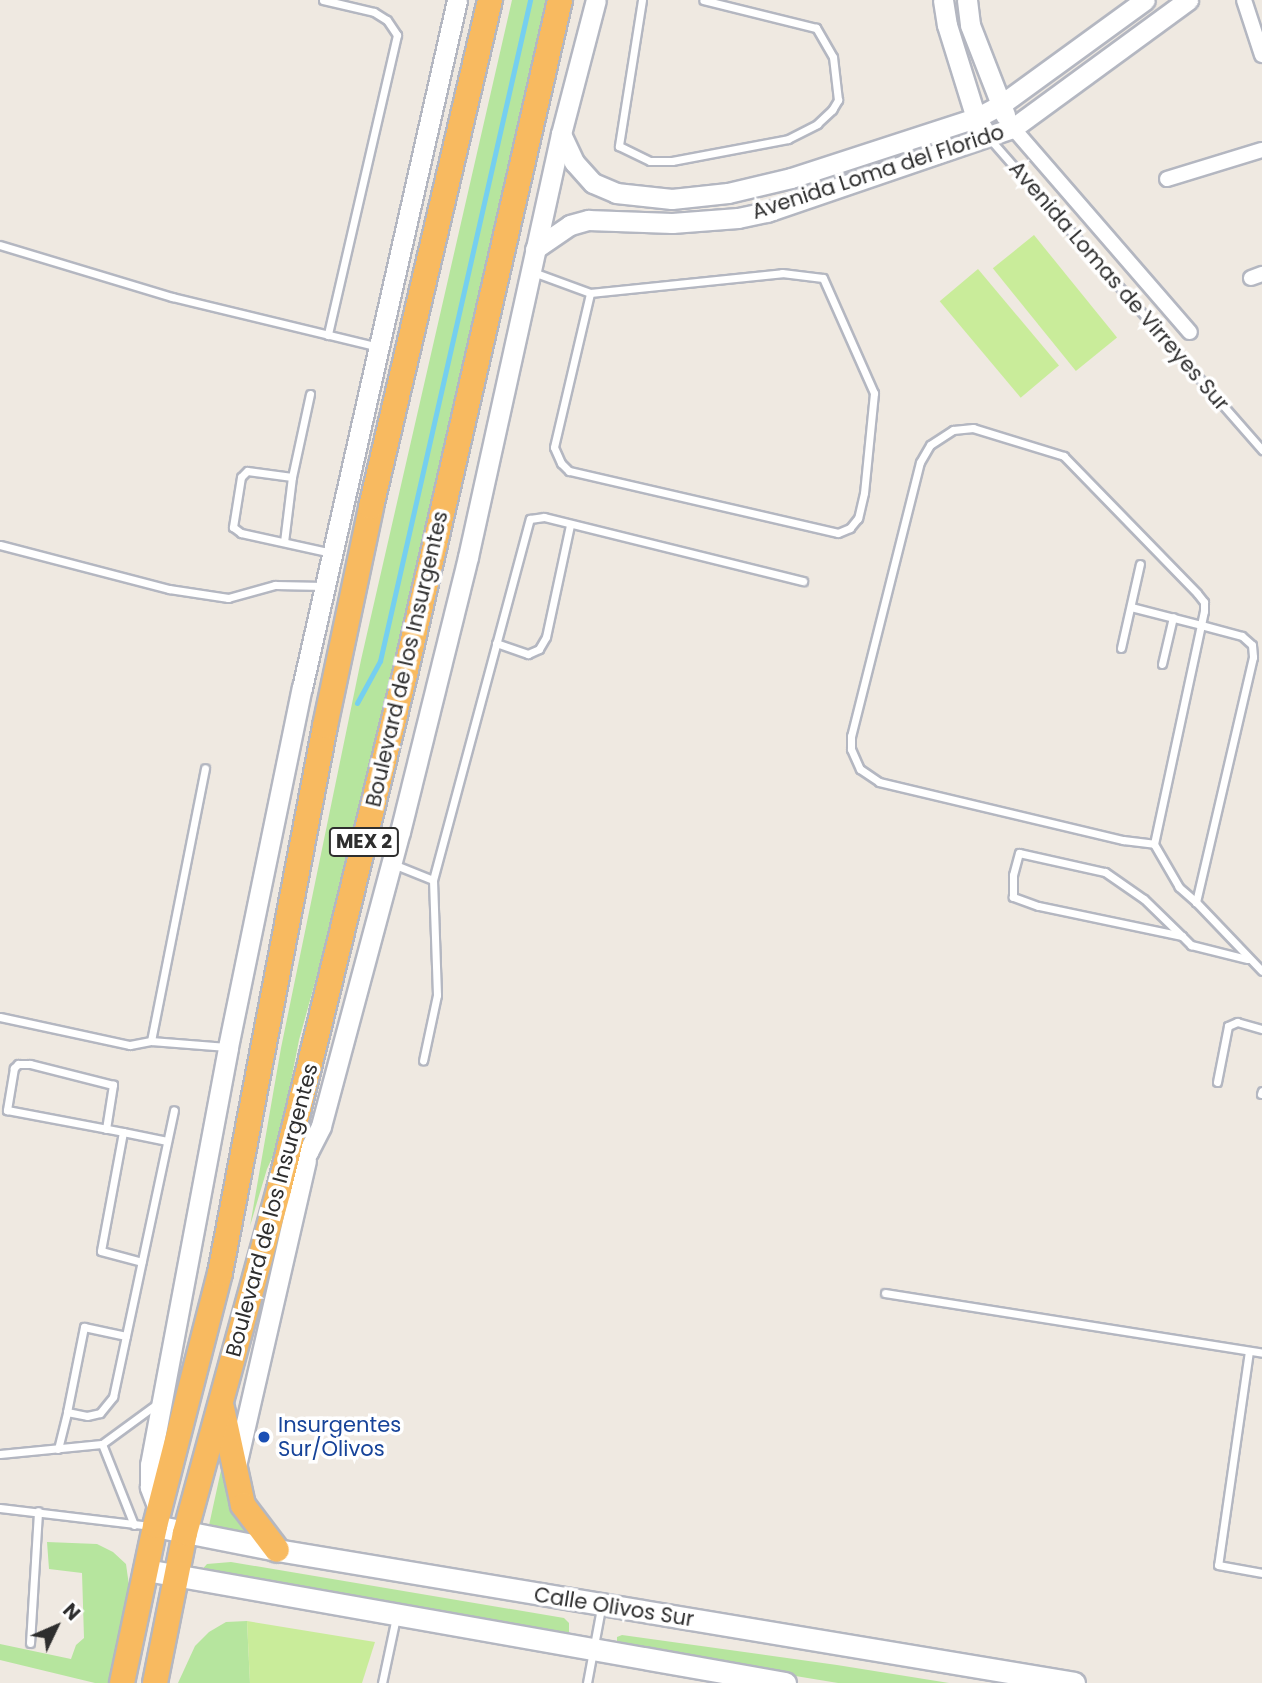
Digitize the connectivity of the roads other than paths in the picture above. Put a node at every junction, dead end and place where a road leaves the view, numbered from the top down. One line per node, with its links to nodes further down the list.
1 (323, 0): 28 (lane)
2 (457, 0): 29 (street)
3 (490, 0): 80 (highway, Boulevard de los Insurgentes / MEX 2)
4 (560, 0): 65 (highway, Boulevard de los Insurgentes / MEX 2)
5 (596, 0): 17 (street)
6 (642, 0): 7 (lane)
7 (703, 0)
8 (943, 0): 15 (street, Avenida Lomas de Virreyes Sur)
9 (967, 0): 14 (street, Avenida Lomas de Virreyes Sur)
10 (1144, 0): 14 (street, Avenida Loma del Florido)
11 (1188, 0): 16 (street, Avenida Loma del Florido)
12 (1244, 0): 13 (street)
13 (1262, 55)
14 (999, 106): 15 (street, Avenida Loma del Florido); 16 (street, Avenida Lomas de Virreyes Sur)
15 (976, 118): 18 (street, Avenida Lomas de Virreyes Sur); 20 (street, Avenida Loma del Florido)
16 (1013, 128): 18 (street, Avenida Loma del Florido); 27 (street, Avenida Lomas de Virreyes Sur)
17 (561, 134): 20 (street, Avenida Loma del Florido); 24 (street)
18 (988, 137): 21 (street, Avenida Loma del Florido); 31 (lane, Avenida Lomas de Virreyes Sur)
19 (1262, 149): 22 (street)
20 (875, 151): 21 (street)
21 (884, 172): 24 (street, Avenida Loma del Florido)
22 (1167, 180)
23 (0, 244): 28 (lane)
24 (535, 249): 25 (street)
25 (530, 271): 26 (lane); 48 (street)
26 (590, 293): 26 (lane)
27 (1190, 332)
28 (328, 335): 29 (lane)
29 (379, 347): 36 (street)
30 (310, 394): 32 (lane)
31 (1262, 450)
32 (292, 477): 34 (lane); 34 (lane)
33 (570, 525): 38 (lane); 43 (lane); 43 (lane)
34 (284, 542): 36 (lane)
35 (0, 545): 39 (lane)
36 (332, 553): 39 (street)
37 (1140, 564): 40 (lane)
38 (803, 581)
39 (325, 586): 57 (street)
40 (1131, 607): 41 (lane); 44 (lane)
41 (1173, 617): 42 (lane); 45 (lane)
42 (1201, 625): 47 (lane); 47 (lane); 50 (lane)
43 (496, 643): 49 (lane)
44 (1121, 648)
45 (1162, 664)
46 (205, 768): 56 (lane)
47 (1154, 844): 50 (lane)
48 (392, 863): 49 (lane); 64 (street)
49 (433, 880): 58 (lane)
50 (1196, 902): 52 (lane)
51 (1182, 936): 51 (lane); 52 (lane)
52 (1247, 959): 53 (lane)
53 (1262, 971)
54 (0, 1017): 56 (lane)
55 (1262, 1029): 59 (lane)
56 (151, 1041): 57 (lane)
57 (228, 1047): 71 (street)
58 (423, 1061)
59 (1217, 1082)
60 (174, 1110): 63 (lane)
61 (106, 1129): 61 (lane); 62 (lane)
62 (123, 1132): 63 (lane); 66 (lane)
63 (167, 1141): 66 (lane)
64 (308, 1153): 65 (street); 77 (street)
65 (279, 1190): 72 (highway, Boulevard de los Insurgentes / MEX 2)
66 (142, 1262): 68 (lane)
67 (885, 1293): 69 (lane)
68 (126, 1336): 73 (lane); 73 (lane)
69 (1249, 1351): 70 (lane); 84 (lane)
70 (1262, 1353)
71 (162, 1401): 74 (lane); 80 (street)
72 (221, 1402): 77 (highway); 81 (highway, Boulevard de los Insurgentes / MEX 2)
73 (67, 1412): 75 (lane)
74 (102, 1444): 75 (lane); 80 (lane)
75 (58, 1449): 76 (lane)
76 (0, 1454)
77 (234, 1474): 82 (highway)
78 (0, 1508): 79 (lane)
79 (38, 1511): 80 (lane); 88 (lane)
80 (149, 1521): 81 (main road, Calle Olivos Sur); 83 (highway, Boulevard de los Insurgentes / MEX 2)
81 (185, 1533): 82 (main road, Calle Olivos Sur); 85 (highway, Boulevard de los Insurgentes / MEX 2)
82 (277, 1550): 86 (main road, Calle Olivos Sur)
83 (146, 1570): 85 (main road); 90 (highway, Boulevard de los Insurgentes / MEX 2)
84 (1262, 1573)
85 (178, 1577): 87 (main road); 91 (highway, Boulevard de los Insurgentes / MEX 2)
86 (602, 1605): 89 (lane); 95 (main road, Calle Olivos Sur)
87 (396, 1616): 89 (main road); 92 (lane)
88 (30, 1643)
89 (595, 1650): 93 (lane); 94 (main road)
90 (122, 1683)
91 (155, 1683)
92 (382, 1683)
93 (587, 1683)
94 (785, 1683)
95 (1074, 1683)

